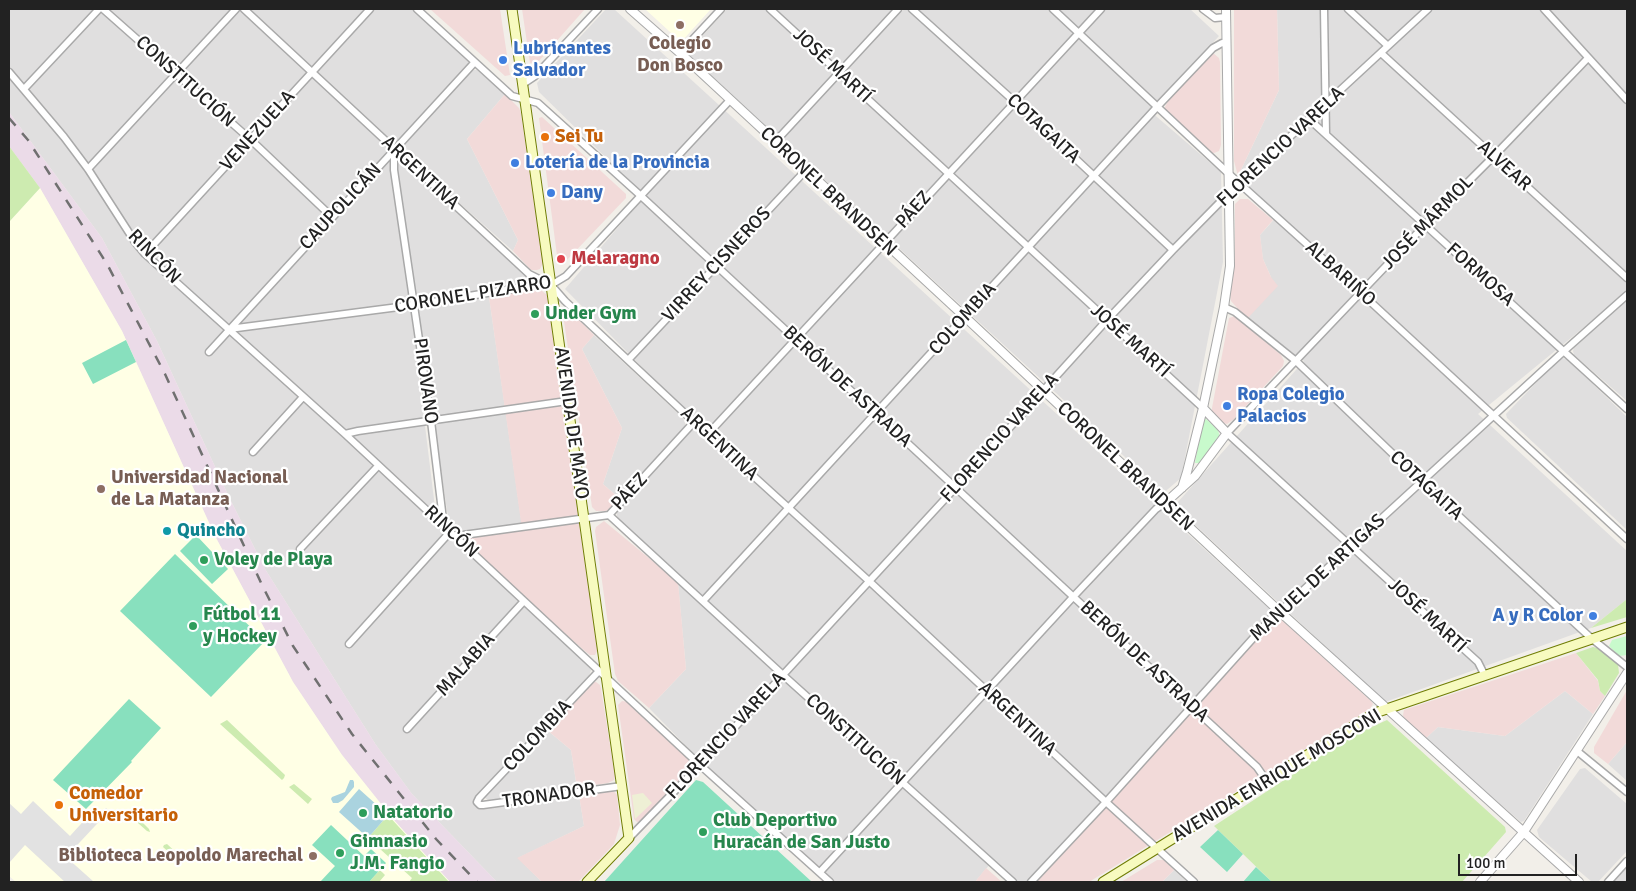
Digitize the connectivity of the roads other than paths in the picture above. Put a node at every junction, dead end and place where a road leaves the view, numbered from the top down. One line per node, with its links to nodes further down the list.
1 (99, 9): 34 (street)
2 (103, 9): 31 (street, CONSTITUCIÓN)
3 (236, 9): 31 (street)
4 (244, 9): 30 (street, ARGENTINA)
5 (370, 9): 30 (street, VENEZUELA)
6 (417, 9): 28 (street, BERÓN DE ASTRADA)
7 (512, 9): 33 (main road, AVENIDA DE MAYO)
8 (598, 9): 33 (street)
9 (630, 9): 25 (street, CORONEL BRANDSEN)
10 (721, 9): 25 (street)
11 (770, 9): 32 (street, JOSÉ MARTÍ)
12 (898, 9): 32 (street)
13 (912, 9): 38 (street, COTAGAITA)
14 (1053, 9): 22 (street, ALBARIÑO)
15 (1101, 9): 22 (street, PÁEZ)
16 (1203, 9): 21 (street)
17 (1324, 9): 39 (street)
18 (1348, 9): 24 (street)
19 (1428, 9): 24 (street, FLORENCIO VARELA)
20 (1544, 9): 27 (street)
21 (1226, 13): 23 (street)
22 (1079, 33): 38 (street, PÁEZ); 40 (street, ALBARIÑO)
23 (1226, 44): 40 (street, COLOMBIA); 50 (street)
24 (1388, 46): 26 (street, FLORENCIO VARELA)
25 (680, 53): 36 (street, CORONEL BRANDSEN)
26 (1381, 53): 39 (street, FLORENCIO VARELA); 46 (street, ALVEAR)
27 (1588, 58): 37 (street); 46 (street, JOSÉ MÁRMOL)
28 (474, 63): 35 (street, BERÓN DE ASTRADA); 45 (street, CAUPOLICÁN)
29 (9, 72): 34 (street, RINCÓN)
30 (312, 72): 43 (street, VENEZUELA); 45 (street, ARGENTINA)
31 (175, 73): 43 (street, CONSTITUCIÓN); 47 (street)
32 (839, 73): 44 (street); 49 (street, JOSÉ MARTÍ)
33 (523, 84): 35 (main road, AVENIDA DE MAYO)
34 (24, 89): 47 (street, RINCÓN)
35 (525, 99): 54 (street, BERÓN DE ASTRADA); 63 (main road, AVENIDA DE MAYO)
36 (730, 100): 44 (street, CORONEL BRANDSEN); 54 (street, CORONEL PIZARRO)
37 (1627, 100)
38 (1015, 102): 49 (street, PÁEZ); 51 (street, COTAGAITA)
39 (1326, 105): 41 (street, FLORENCIO VARELA); 42 (street)
40 (1157, 107): 50 (street, ALBARIÑO); 51 (street, COLOMBIA)
41 (1310, 120): 42 (street, FORMOSA); 52 (street, FLORENCIO VARELA)
42 (1326, 134): 56 (street, FORMOSA)
43 (251, 140): 55 (street, CONSTITUCIÓN); 60 (street, VENEZUELA)
44 (775, 142): 48 (street, CORONEL BRANDSEN)
45 (394, 149): 55 (street, CAUPOLICÁN); 63 (street, ARGENTINA); 66 (street, PIROVANO)
46 (1494, 156): 56 (street, JOSÉ MÁRMOL); 62 (street, ALVEAR)
47 (88, 169): 60 (street, RINCÓN)
48 (806, 170): 57 (street, CORONEL BRANDSEN); 61 (street, VIRREY CISNEROS)
49 (948, 173): 57 (street, PÁEZ); 58 (street, JOSÉ MARTÍ)
50 (1229, 174): 52 (street, ALBARIÑO); 53 (street)
51 (1094, 177): 58 (street, COLOMBIA); 59 (street, COTAGAITA)
52 (1240, 184): 53 (street, FLORENCIO VARELA); 64 (street, ALBARIÑO)
53 (1229, 193): 59 (street, FLORENCIO VARELA); 67 (street)
54 (641, 196): 61 (street, BERÓN DE ASTRADA); 63 (street, CORONEL PIZARRO)
55 (332, 217): 70 (street, CAUPOLICÁN)
56 (1425, 226): 64 (street, JOSÉ MÁRMOL); 72 (street, FORMOSA)
57 (884, 243): 68 (street, CORONEL BRANDSEN); 71 (street, PÁEZ)
58 (1028, 247): 68 (street, COLOMBIA); 69 (street, JOSÉ MARTÍ)
59 (1173, 250): 69 (street, FLORENCIO VARELA)
60 (145, 254): 70 (street, RINCÓN)
61 (715, 265): 71 (street, BERÓN DE ASTRADA); 74 (street, VIRREY CISNEROS)
62 (1627, 278)
63 (551, 285): 66 (street, CORONEL PIZARRO); 74 (street, ARGENTINA); 78 (main road, AVENIDA DE MAYO)
64 (1361, 293): 75 (street, JOSÉ MÁRMOL); 82 (street, ALBARIÑO)
65 (1627, 295): 72 (street, MANUEL DE ARTIGAS)
66 (414, 305): 70 (street, CORONEL PIZARRO); 83 (street, PIROVANO)
67 (1224, 307): 75 (street, COTAGAITA); 79 (street)
68 (964, 317): 76 (street, CORONEL BRANDSEN); 81 (street, COLOMBIA)
69 (1107, 320): 76 (street, FLORENCIO VARELA); 79 (street, JOSÉ MARTÍ)
70 (229, 329): 73 (street, CAUPOLICÁN); 77 (street, RINCÓN)
71 (796, 340): 81 (street, BERÓN DE ASTRADA); 87 (street, PÁEZ)
72 (1564, 351): 80 (street, FORMOSA); 82 (street, MANUEL DE ARTIGAS)
73 (209, 352)
74 (629, 359): 84 (street, ARGENTINA)
75 (1296, 361): 85 (street, JOSÉ MÁRMOL); 90 (street, COTAGAITA)
76 (1043, 390): 91 (street, FLORENCIO VARELA); 93 (street, CORONEL BRANDSEN)
77 (303, 397): 86 (street, RINCÓN); 88 (street)
78 (567, 401): 83 (street); 96 (main road, AVENIDA DE MAYO)
79 (1203, 408): 85 (street, JOSÉ MARTÍ); 92 (street)
80 (1627, 409)
81 (876, 414): 91 (street, BERÓN DE ASTRADA); 94 (street, COLOMBIA)
82 (1493, 416): 90 (street, MANUEL DE ARTIGAS); 100 (street, ALBARIÑO)
83 (430, 421): 86 (street); 97 (street, PIROVANO)
84 (694, 422): 87 (street, ARGENTINA); 95 (street, PÁEZ)
85 (1227, 433): 92 (street); 101 (street, JOSÉ MARTÍ)
86 (345, 434): 89 (street, RINCÓN)
87 (708, 434): 94 (street, ARGENTINA)
88 (253, 452)
89 (378, 466): 97 (street, RINCÓN); 102 (street)
90 (1422, 482): 101 (street, MANUEL DE ARTIGAS); 109 (street, COTAGAITA)
91 (956, 487): 103 (street, FLORENCIO VARELA); 104 (street, BERÓN DE ASTRADA)
92 (1182, 488): 93 (street)
93 (1164, 503): 104 (street); 107 (street, CORONEL BRANDSEN)
94 (789, 508): 103 (street, ARGENTINA); 106 (street, COLOMBIA)
95 (610, 515): 96 (street, PÁEZ); 106 (street, CONSTITUCIÓN)
96 (584, 518): 99 (street, PÁEZ); 116 (main road, AVENIDA DE MAYO)
97 (443, 524): 98 (street, RINCÓN)
98 (450, 532): 99 (street, RINCÓN); 110 (street)
99 (456, 537): 105 (street, RINCÓN)
100 (1627, 539)
101 (1352, 546): 107 (street, MANUEL DE ARTIGAS); 115 (street, JOSÉ MARTÍ)
102 (300, 548)
103 (869, 581): 114 (street, FLORENCIO VARELA); 117 (street, ARGENTINA)
104 (1074, 596): 117 (street); 118 (street, BERÓN DE ASTRADA)
105 (524, 601): 112 (street, RINCÓN); 120 (street, MALABIA)
106 (703, 601): 114 (street, CONSTITUCIÓN)
107 (1279, 611): 118 (street, MANUEL DE ARTIGAS); 119 (street, CORONEL BRANDSEN)
108 (1627, 626): 109 (main road, AVENIDA ENRIQUE MOSCONI)
109 (1592, 638): 111 (street, COTAGAITA); 115 (main road, AVENIDA ENRIQUE MOSCONI)
110 (349, 644)
111 (1627, 667)
112 (599, 671): 116 (street, RINCÓN); 127 (street, COLOMBIA)
113 (1627, 674): 121 (street)
114 (783, 675): 122 (street, FLORENCIO VARELA); 124 (street, CONSTITUCIÓN)
115 (1485, 676): 119 (main road, AVENIDA ENRIQUE MOSCONI)
116 (607, 678): 122 (street, RINCÓN); 125 (main road, AVENIDA DE MAYO)
117 (987, 691): 124 (street); 128 (street, ARGENTINA)
118 (1191, 706): 123 (street, BERÓN DE ASTRADA); 128 (street, MANUEL DE ARTIGAS)
119 (1388, 708): 123 (main road, AVENIDA ENRIQUE MOSCONI); 129 (street, CORONEL BRANDSEN)
120 (407, 729)
121 (1577, 751): 126 (street); 129 (street)
122 (700, 765): 130 (street, FLORENCIO VARELA); 133 (street, RINCÓN)
123 (1266, 780): 131 (main road, AVENIDA ENRIQUE MOSCONI)
124 (902, 783): 133 (street); 136 (street, CONSTITUCIÓN)
125 (622, 786): 127 (street, TRONADOR); 130 (main road, AVENIDA DE MAYO)
126 (1627, 792)
127 (477, 802)
128 (1106, 802): 131 (street, ARGENTINA); 137 (street, MANUEL DE ARTIGAS)
129 (1524, 833): 140 (street); 141 (street, CORONEL BRANDSEN)
130 (629, 838): 134 (main road, FLORENCIO VARELA)
131 (1157, 849): 138 (main road, AVENIDA ENRIQUE MOSCONI); 139 (street, ARGENTINA)
132 (1627, 862): 142 (street)
133 (820, 872): 135 (street, RINCÓN)
134 (586, 882)
135 (830, 882)
136 (1013, 882)
137 (1031, 882)
138 (1104, 882)
139 (1194, 882)
140 (1480, 882)
141 (1579, 882)
142 (1608, 882)

